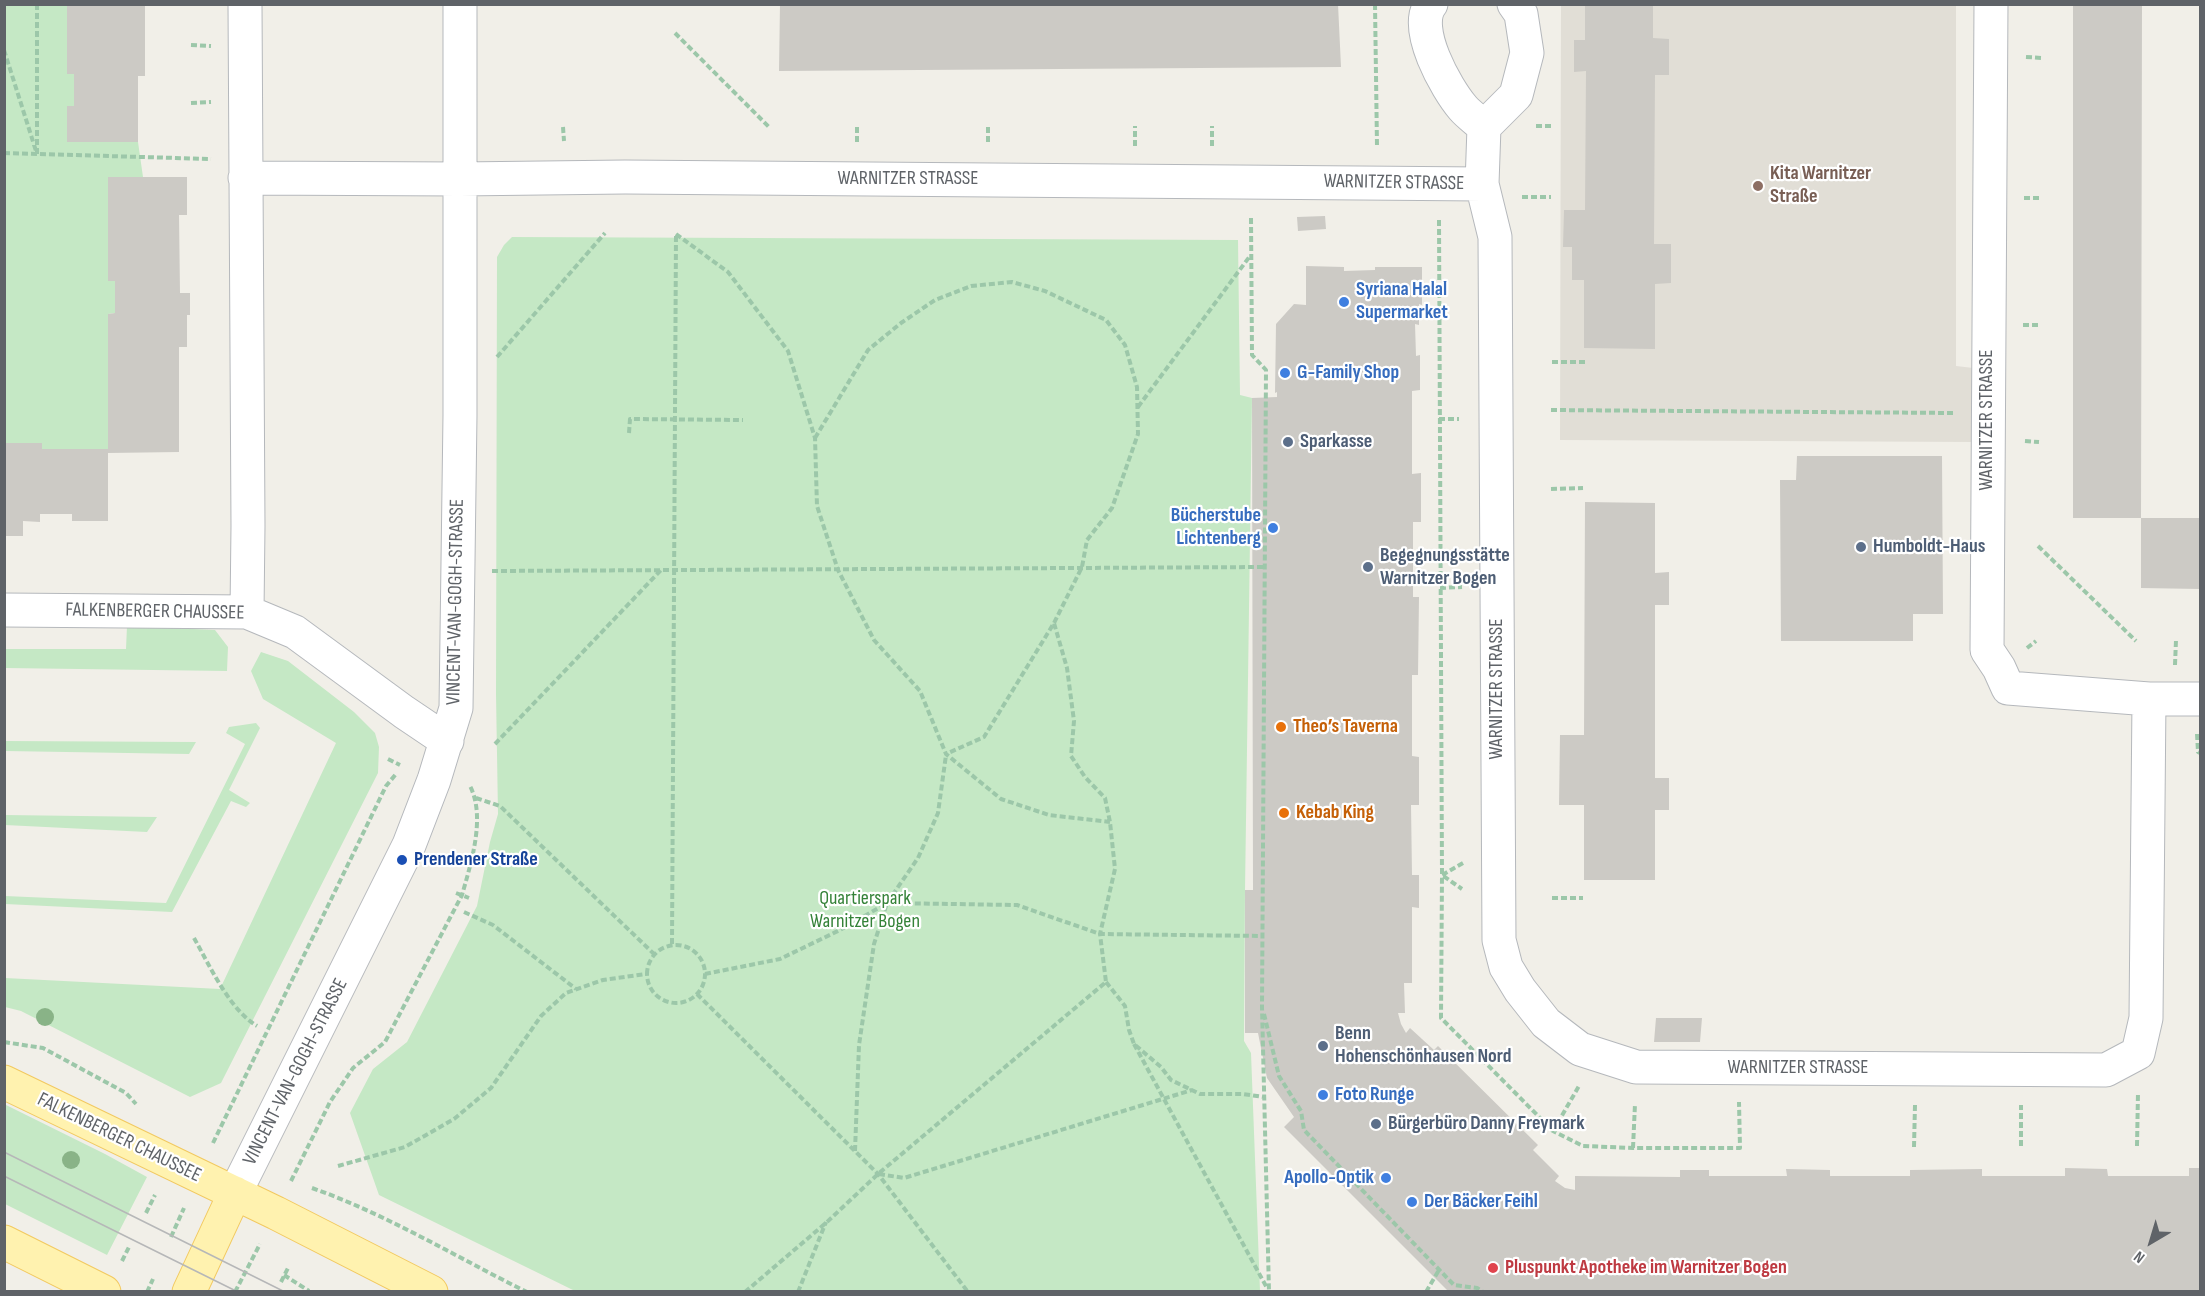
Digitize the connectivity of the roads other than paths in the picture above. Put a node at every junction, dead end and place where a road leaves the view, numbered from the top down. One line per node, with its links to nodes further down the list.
1 (245, 4): 7 (street)
2 (460, 4): 8 (street, VINCENT-VAN-GOGH-STRASSE)
3 (1431, 4): 6 (street)
4 (1514, 4): 6 (street)
5 (1991, 4): 12 (street, WARNITZER STRASSE)
6 (1485, 127): 9 (street)
7 (245, 169): 8 (street); 11 (street)
8 (460, 179): 9 (street, WARNITZER STRASSE); 14 (street, VINCENT-VAN-GOGH-STRASSE)
9 (1482, 184): 12 (street, WARNITZER STRASSE)
10 (4, 609): 11 (street, FALKENBERGER CHAUSSEE)
11 (247, 612): 14 (street, FALKENBERGER CHAUSSEE)
12 (2149, 699): 13 (street, WARNITZER STRASSE)
13 (2200, 699)
14 (447, 741): 16 (street, VINCENT-VAN-GOGH-STRASSE)
15 (4, 1082): 16 (main road, FALKENBERGER CHAUSSEE)
16 (235, 1193): 19 (main road); 20 (main road, FALKENBERGER CHAUSSEE)
17 (4, 1242): 18 (main road)
18 (104, 1292)
19 (189, 1292)
20 (431, 1292)

